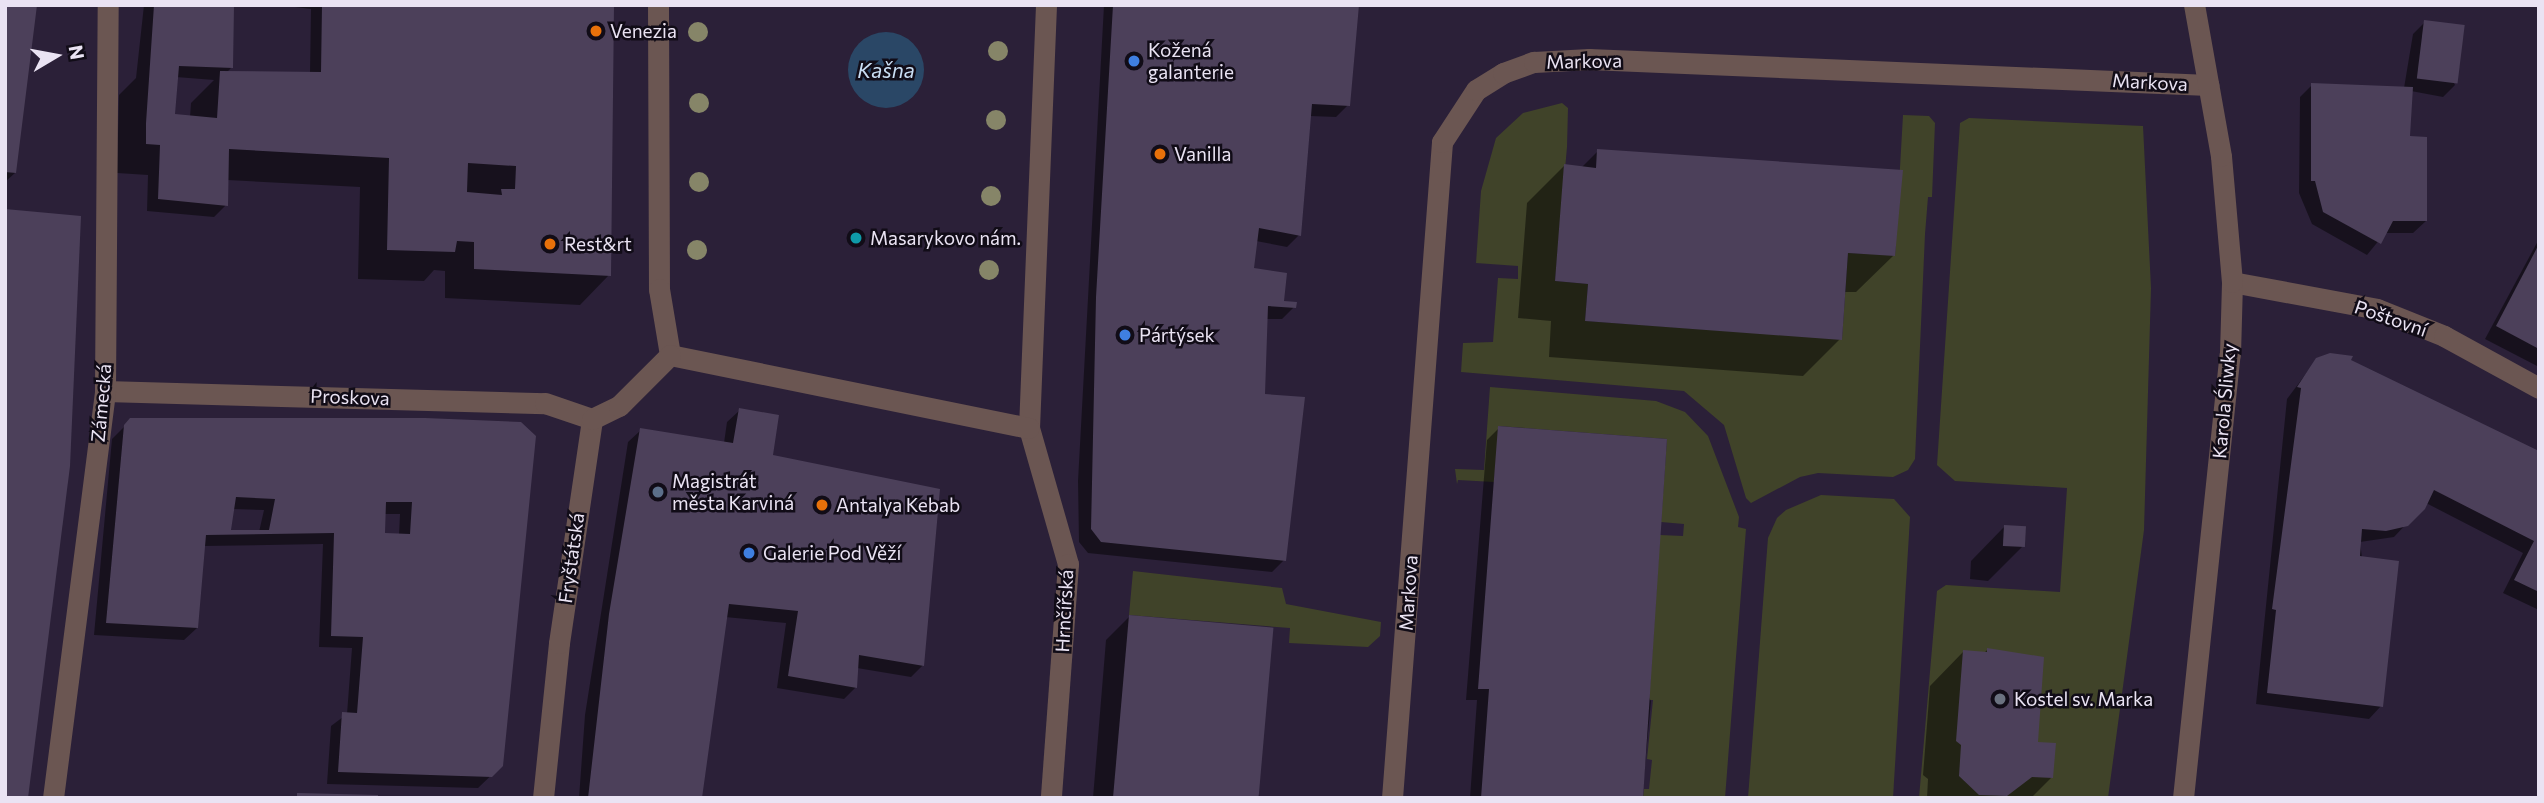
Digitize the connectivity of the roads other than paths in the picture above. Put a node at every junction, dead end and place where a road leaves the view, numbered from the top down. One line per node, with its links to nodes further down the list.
1 (108, 5): 9 (street, Zámecká)
2 (658, 5): 7 (street)
3 (1046, 5): 11 (street)
4 (2194, 5): 5 (street, Karola Śliwky)
5 (2208, 85): 6 (street, Karola Śliwky); 15 (street, Markova)
6 (2232, 282): 8 (street, Poštovní); 16 (street, Karola Śliwky)
7 (670, 355): 10 (street); 11 (street)
8 (2539, 388)
9 (105, 390): 10 (street, Proskova); 12 (street, Zámecká)
10 (592, 419): 13 (street, Fryštátská)
11 (1028, 428): 14 (street, Hrnčířská)
12 (54, 798)
13 (543, 798)
14 (1051, 798)
15 (1392, 798)
16 (2183, 798)

